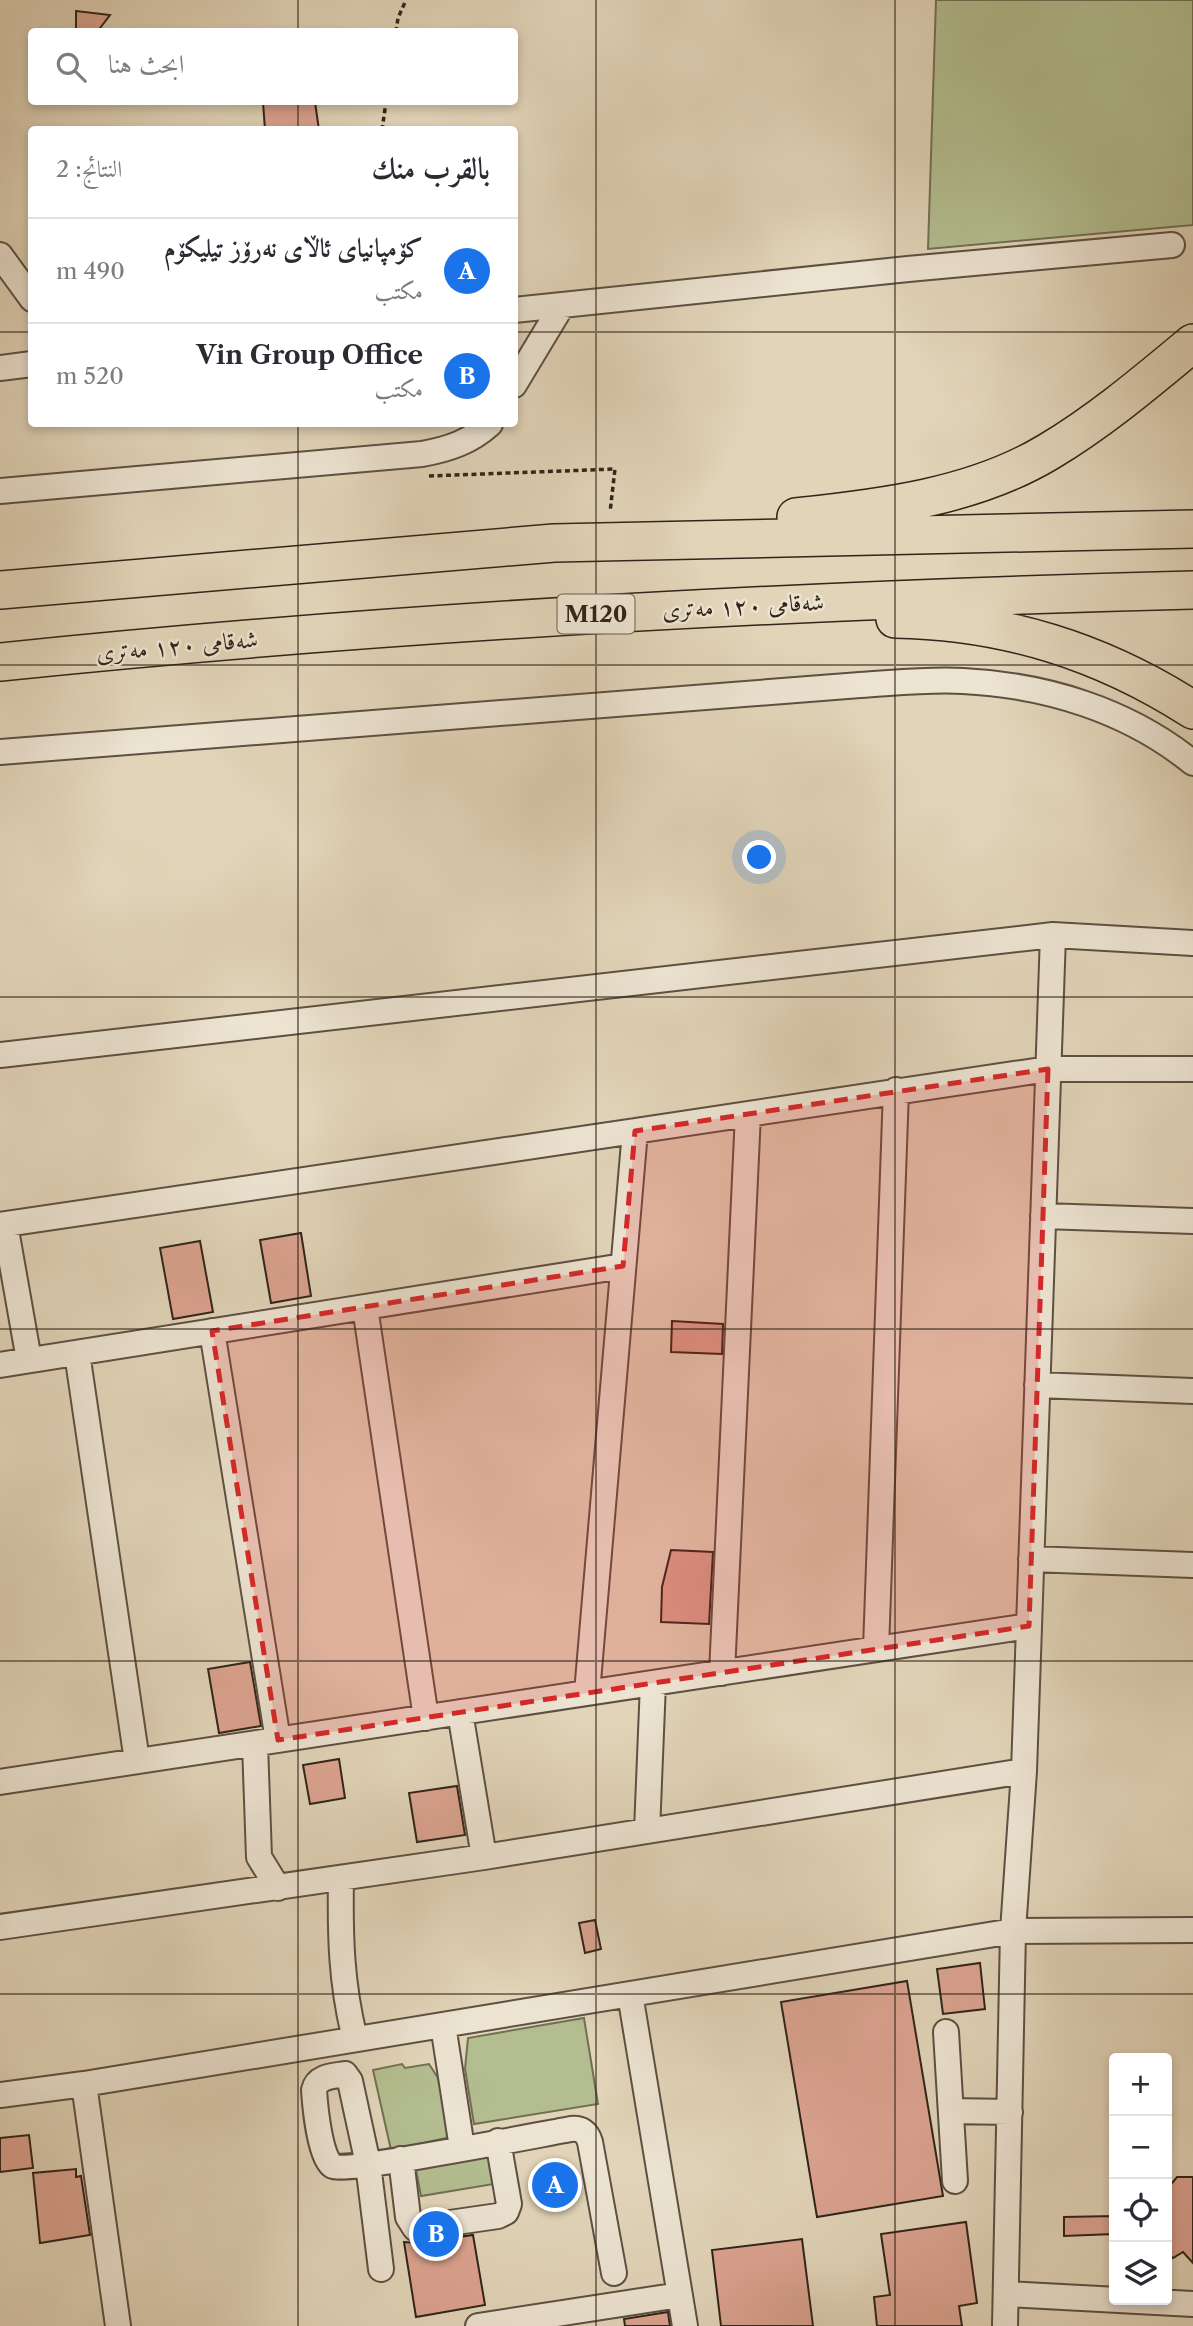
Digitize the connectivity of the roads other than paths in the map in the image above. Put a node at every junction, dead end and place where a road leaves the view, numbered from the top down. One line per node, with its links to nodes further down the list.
1 (1171, 245): 4 (street)
2 (0, 255): 3 (street)
3 (28, 294)
4 (561, 307): 5 (street); 9 (street)
5 (518, 310)
6 (1193, 344): 13 (highway)
7 (28, 364): 8 (street)
8 (0, 368)
9 (518, 378)
10 (486, 427): 11 (street)
11 (0, 491)
12 (1193, 529): 13 (highway)
13 (554, 543): 14 (highway)
14 (0, 590)
15 (1193, 590): 16 (highway, شەقامی ١٢٠ مەتری / M120)
16 (653, 610): 17 (highway, شەقامی ١٢٠ مەتری / M120); 18 (highway)
17 (0, 662)
18 (1193, 710)
19 (0, 752): 20 (street)
20 (1193, 763)
21 (1053, 935): 22 (street); 23 (street); 24 (street)
22 (1193, 943)
23 (0, 1055)
24 (1048, 1069): 25 (street); 26 (street); 29 (street)
25 (1193, 1069)
26 (896, 1090): 27 (street); 43 (street)
27 (748, 1114): 28 (street); 44 (street)
28 (635, 1131): 31 (street); 32 (street)
29 (1043, 1216): 30 (street); 38 (street)
30 (1193, 1221)
31 (2, 1225): 36 (street)
32 (623, 1266): 33 (street); 46 (street)
33 (365, 1307): 34 (street); 48 (street)
34 (212, 1331): 35 (street); 49 (street)
35 (77, 1353): 36 (street); 50 (street)
36 (29, 1360): 37 (street)
37 (0, 1365)
38 (1037, 1385): 39 (street); 40 (street)
39 (1193, 1391)
40 (1031, 1559): 41 (street); 42 (street)
41 (1193, 1565)
42 (1029, 1626): 43 (street); 51 (street)
43 (876, 1649): 44 (street)
44 (722, 1673): 45 (street)
45 (653, 1683): 46 (street); 53 (street)
46 (587, 1693): 47 (street)
47 (460, 1713): 48 (street); 54 (street)
48 (426, 1718): 49 (street)
49 (266, 1742): 50 (street); 56 (street)
50 (137, 1761): 52 (street)
51 (1024, 1771): 53 (street); 59 (street)
52 (1, 1774)
53 (647, 1831): 54 (street)
54 (484, 1857): 55 (street)
55 (341, 1878): 56 (street); 63 (street)
56 (278, 1888): 57 (street)
57 (0, 1927)
58 (1193, 1930): 59 (street)
59 (1013, 1931): 60 (street); 69 (street)
60 (630, 1994): 61 (street); 78 (street)
61 (443, 2025): 63 (street); 71 (street)
62 (946, 2032): 68 (street)
63 (355, 2039): 64 (street)
64 (313, 2047): 65 (street); 66 (street)
65 (321, 2079): 73 (street); 73 (street)
66 (84, 2084): 67 (street); 80 (street)
67 (0, 2095)
68 (951, 2111): 69 (street); 74 (street)
69 (1010, 2112): 77 (street)
70 (498, 2141): 71 (street); 72 (street); 76 (street)
71 (462, 2148): 72 (street)
72 (401, 2159): 73 (street)
73 (368, 2164): 75 (street)
74 (955, 2180)
75 (381, 2269)
76 (614, 2273)
77 (1006, 2294): 79 (street); 83 (street)
78 (680, 2295): 81 (street); 82 (street)
79 (1193, 2304)
80 (118, 2326)
81 (478, 2326)
82 (685, 2326)
83 (1005, 2326)

